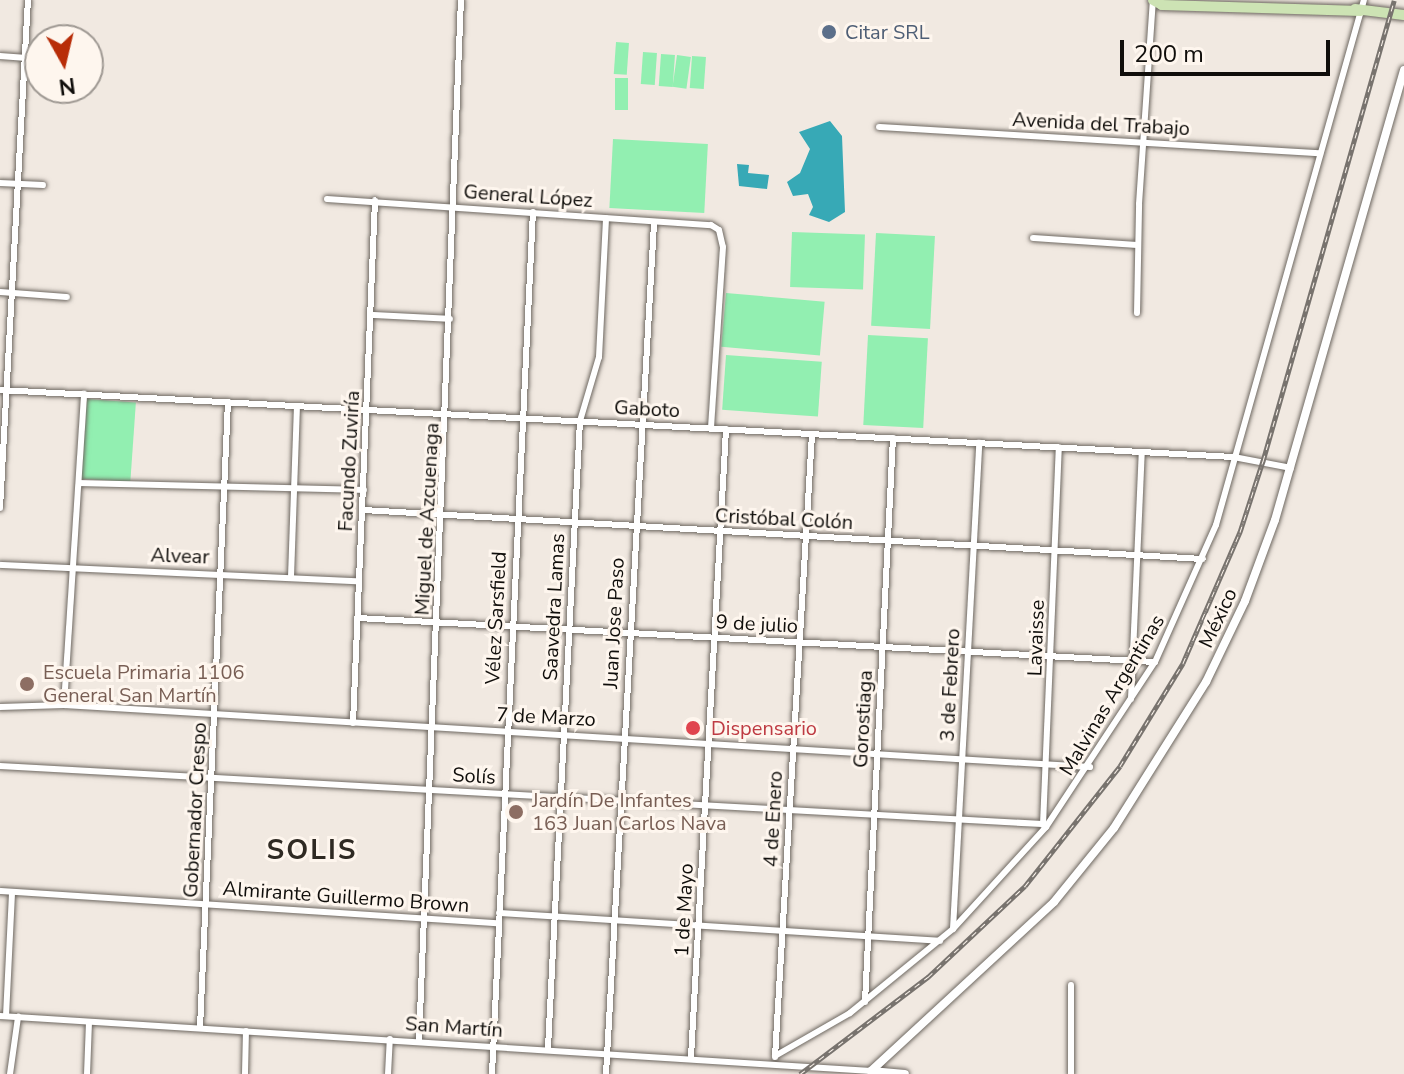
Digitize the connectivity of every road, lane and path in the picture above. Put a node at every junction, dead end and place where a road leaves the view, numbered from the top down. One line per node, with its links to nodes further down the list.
1 (28, 0): 8 (street)
2 (461, 0): 18 (street, Miguel de Azcuenaga)
3 (1152, 0): 5 (main road); 11 (street)
4 (1198, 0): 5 (main road)
5 (1363, 6): 6 (main road); 12 (street, Malvinas Argentinas)
6 (1404, 15)
7 (0, 56): 8 (street)
8 (23, 57): 14 (street)
9 (1404, 70): 47 (street, México)
10 (879, 127): 11 (street, Avenida del Trabajo)
11 (1143, 142): 12 (street, Avenida del Trabajo); 23 (street)
12 (1320, 153): 46 (street, Malvinas Argentinas)
13 (0, 183): 14 (street)
14 (15, 184): 15 (street); 25 (street)
15 (43, 185)
16 (327, 199): 17 (street, General López)
17 (375, 200): 18 (street, General López); 28 (street, Facundo Zuviría)
18 (452, 206): 19 (street, General López); 29 (street, Miguel de Azcuenaga)
19 (533, 212): 20 (street, General López); 36 (street, Vélez Sarsfield)
20 (606, 218): 21 (street, General López); 37 (street, Saavedra Lamas)
21 (654, 223): 38 (street, Juan Jose Paso); 39 (street, General López)
22 (1033, 238): 23 (street)
23 (1138, 245): 27 (street)
24 (0, 292): 25 (street)
25 (11, 293): 26 (street); 30 (street)
26 (67, 297)
27 (1137, 313)
28 (372, 315): 29 (street); 34 (street, Facundo Zuviría)
29 (450, 319): 35 (street, Miguel de Azcuenaga)
30 (3, 390): 31 (street, Gaboto); 52 (street)
31 (84, 394): 32 (street, Gaboto); 48 (street)
32 (228, 402): 33 (street, Gaboto); 49 (street, Gobernador Crespo)
33 (297, 406): 34 (street, Gaboto); 50 (street)
34 (369, 410): 35 (street, Gaboto); 51 (street, Facundo Zuviría)
35 (448, 415): 36 (street, Gaboto); 54 (street, Miguel de Azcuenaga)
36 (521, 418): 37 (street, Gaboto); 55 (street, Vélez Sarsfield)
37 (580, 421): 38 (street, Gaboto); 56 (street, Saavedra Lamas)
38 (641, 425): 39 (street, Gaboto); 57 (street, Juan Jose Paso)
39 (711, 428): 40 (street, Gaboto)
40 (726, 429): 41 (street, Gaboto); 58 (street, 1 de Mayo)
41 (812, 434): 42 (street, Gaboto); 59 (street, 4 de Enero)
42 (893, 438): 43 (street, Gaboto); 60 (street, Gorostiaga)
43 (979, 443): 44 (street, Gaboto); 61 (street, 3 de Febrero)
44 (1059, 447): 45 (street, Gaboto); 62 (street, Lavaisse)
45 (1142, 452): 46 (street, Gaboto); 63 (street)
46 (1234, 457): 47 (street, Gaboto); 64 (street, Malvinas Argentinas)
47 (1291, 468): 136 (street, México)
48 (81, 483): 49 (street); 66 (street)
49 (223, 489): 50 (street); 67 (street, Gobernador Crespo)
50 (294, 490): 51 (street); 68 (street)
51 (364, 490): 53 (street, Facundo Zuviría)
52 (0, 508)
53 (363, 510): 54 (street, Cristóbal Colón); 69 (street, Facundo Zuviría)
54 (443, 514): 55 (street, Cristóbal Colón); 71 (street, Miguel de Azcuenaga)
55 (517, 519): 56 (street, Cristóbal Colón); 72 (street, Vélez Sarsfield)
56 (574, 522): 57 (street, Cristóbal Colón); 73 (street, Saavedra Lamas)
57 (636, 526): 58 (street, Cristóbal Colón); 74 (street, Juan Jose Paso)
58 (721, 531): 59 (street, Cristóbal Colón); 75 (street, 1 de Mayo)
59 (806, 536): 60 (street, Cristóbal Colón); 76 (street, 4 de Enero)
60 (888, 541): 61 (street, Cristóbal Colón); 77 (street, Gorostiaga)
61 (974, 546): 62 (street, Cristóbal Colón); 78 (street, 3 de Febrero)
62 (1055, 551): 63 (street, Cristóbal Colón); 79 (street, Lavaisse)
63 (1136, 555): 64 (street, Cristóbal Colón); 80 (street)
64 (1203, 559): 81 (street, Malvinas Argentinas)
65 (0, 565): 66 (street, Alvear)
66 (74, 569): 67 (street, Alvear); 83 (street)
67 (220, 573): 68 (street, Alvear); 85 (street, Gobernador Crespo)
68 (291, 577): 69 (street, Alvear)
69 (359, 581): 70 (street, Facundo Zuviría)
70 (358, 618): 71 (street, 9 de julio); 86 (street, Facundo Zuviría)
71 (438, 623): 72 (street, 9 de julio); 87 (street, Miguel de Azcuenaga)
72 (511, 627): 73 (street, 9 de julio); 88 (street, Vélez Sarsfield)
73 (570, 630): 74 (street, 9 de julio); 89 (street, Saavedra Lamas)
74 (630, 633): 75 (street, 9 de julio); 90 (street, Juan Jose Paso)
75 (715, 638): 76 (street, 9 de julio); 91 (street, 1 de Mayo)
76 (799, 642): 77 (street, 9 de julio); 92 (street, 4 de Enero)
77 (882, 647): 78 (street, 9 de julio); 93 (street, Gorostiaga)
78 (968, 651): 79 (street, 9 de julio); 94 (street, 3 de Febrero)
79 (1051, 656): 80 (street, 9 de julio); 95 (street, Lavaisse)
80 (1132, 660): 81 (street, 9 de julio); 82 (street)
81 (1155, 662): 82 (street, Malvinas Argentinas)
82 (1131, 703): 97 (street, Malvinas Argentinas)
83 (64, 705): 84 (street, 7 de Marzo); 85 (street, 7 de Marzo)
84 (0, 707)
85 (216, 715): 86 (street, 7 de Marzo); 98 (street, Gobernador Crespo)
86 (353, 723): 87 (street, 7 de Marzo)
87 (433, 728): 88 (street, 7 de Marzo); 99 (street, Miguel de Azcuenaga)
88 (506, 731): 89 (street, 7 de Marzo); 100 (street, Vélez Sarsfield)
89 (564, 734): 90 (street, 7 de Marzo); 101 (street, Saavedra Lamas)
90 (624, 737): 91 (street, 7 de Marzo); 102 (street, Juan Jose Paso)
91 (709, 742): 92 (street, 7 de Marzo); 103 (street, 1 de Mayo)
92 (793, 748): 93 (street, 7 de Marzo); 104 (street, 4 de Enero)
93 (877, 753): 94 (street, 7 de Marzo); 105 (street, Gorostiaga)
94 (962, 759): 95 (street, 7 de Marzo); 106 (street, 3 de Febrero)
95 (1047, 764): 97 (street, 7 de Marzo); 107 (street, Lavaisse)
96 (0, 766): 98 (street, Solís)
97 (1090, 767): 107 (street, Malvinas Argentinas)
98 (213, 778): 99 (street, Solís); 110 (street, Gobernador Crespo)
99 (431, 790): 100 (street, Solís); 112 (street, Miguel de Azcuenaga)
100 (503, 794): 101 (street, Solís); 111 (street, Vélez Sarsfield)
101 (561, 797): 102 (street, Solís); 113 (street, Saavedra Lamas)
102 (620, 800): 103 (street, Solís); 114 (street, Juan Jose Paso)
103 (706, 805): 104 (street, Solís); 116 (street, 1 de Mayo)
104 (789, 810): 105 (street, Solís); 118 (street, 4 de Enero)
105 (874, 814): 106 (street, Solís); 119 (street, Gorostiaga)
106 (958, 819): 107 (street, Solís); 117 (street, 3 de Febrero)
107 (1044, 826): 117 (street, Malvinas Argentinas)
108 (0, 891): 109 (street, Almirante Guillermo Brown)
109 (12, 892): 110 (street, Almirante Guillermo Brown); 123 (street)
110 (206, 904): 112 (street, Almirante Guillermo Brown); 126 (street, Gobernador Crespo)
111 (499, 913): 113 (street); 115 (street, Vélez Sarsfield)
112 (425, 917): 115 (street, Almirante Guillermo Brown); 129 (street, Miguel de Azcuenaga)
113 (555, 917): 114 (street); 131 (street, Saavedra Lamas)
114 (614, 920): 116 (street); 132 (street, Juan Jose Paso)
115 (498, 923): 130 (street, Vélez Sarsfield)
116 (699, 926): 118 (street); 133 (street, 1 de Mayo)
117 (953, 929): 120 (street, Malvinas Argentinas)
118 (782, 931): 119 (street); 134 (street, 4 de Enero)
119 (868, 936): 120 (street); 122 (street, Gorostiaga)
120 (940, 941): 122 (street, Malvinas Argentinas)
121 (1071, 985): 144 (street)
122 (865, 1002): 134 (street, Malvinas Argentinas)
123 (3, 1016): 124 (street, San Martín)
124 (18, 1017): 125 (street, San Martín); 137 (street)
125 (89, 1022): 126 (street, San Martín); 138 (street)
126 (200, 1028): 127 (street, San Martín)
127 (246, 1031): 128 (street, San Martín); 139 (street)
128 (390, 1039): 129 (street, San Martín); 140 (street)
129 (419, 1040): 130 (street, San Martín)
130 (493, 1046): 131 (street, San Martín); 141 (street, Vélez Sarsfield)
131 (548, 1048): 132 (street, San Martín)
132 (607, 1053): 133 (street, San Martín); 142 (street, Juan Jose Paso)
133 (691, 1057): 134 (street, San Martín)
134 (774, 1060): 135 (street, San Martín)
135 (838, 1071): 136 (street, San Martín)
136 (871, 1071): 143 (street, San Martín)
137 (10, 1074)
138 (87, 1074)
139 (245, 1074)
140 (388, 1074)
141 (492, 1074)
142 (606, 1074)
143 (905, 1074)
144 (1071, 1074)

